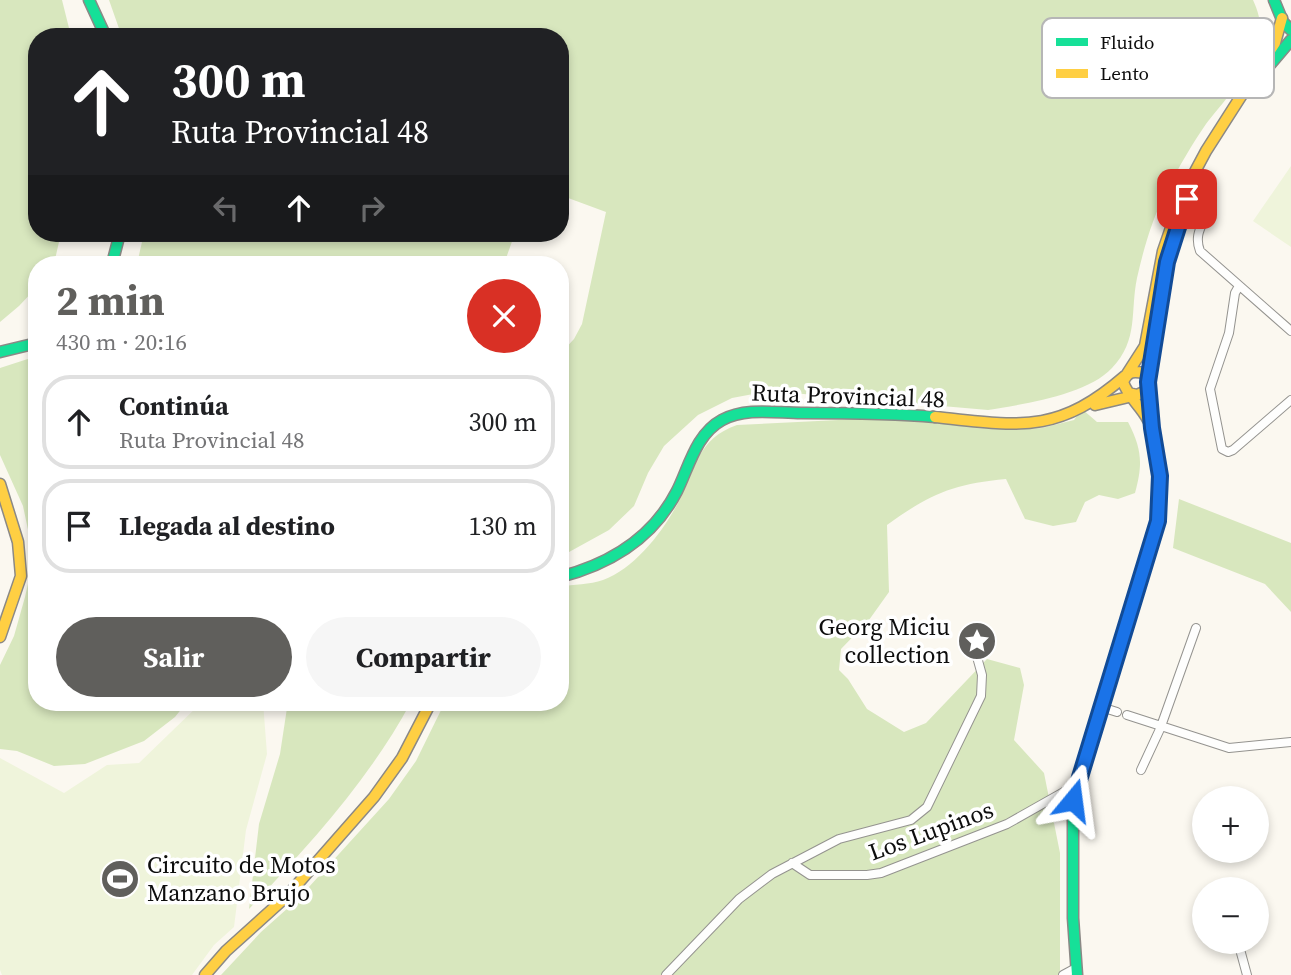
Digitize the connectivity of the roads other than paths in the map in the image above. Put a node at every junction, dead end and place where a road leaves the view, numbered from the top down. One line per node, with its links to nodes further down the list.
1 (89, 0): 5 (main road)
2 (1274, 0): 4 (main road)
3 (1289, 0): 4 (main road, Ruta Provincial 48)
4 (1281, 16): 6 (main road); 8 (main road, Ruta Provincial 48)
5 (102, 28)
6 (1291, 30)
7 (1291, 40): 9 (main road, Ruta Provincial 48)
8 (1274, 45)
9 (1274, 59)
10 (1240, 98): 12 (main road, Ruta Provincial 48)
11 (1248, 98): 12 (main road, Ruta Provincial 48)
12 (1189, 188): 13 (street); 17 (main road, Ruta Provincial 48); 18 (main road, Ruta Provincial 48)
13 (1236, 284): 14 (street); 20 (street)
14 (1291, 331)
15 (28, 345): 16 (main road)
16 (0, 352)
17 (1126, 375): 18 (main road); 19 (main road); 21 (main road, Ruta Provincial 48)
18 (1148, 383): 19 (main road); 22 (main road, Ruta Provincial 48)
19 (1134, 395): 21 (main road, Ruta Provincial 48); 22 (main road)
20 (1291, 401)
21 (1082, 409): 24 (main road, Ruta Provincial 48)
22 (1152, 428): 28 (main road, Ruta Provincial 48)
23 (0, 484): 27 (main road)
24 (569, 574)
25 (1196, 628): 32 (street)
26 (970, 632): 36 (street)
27 (0, 637)
28 (1101, 707): 30 (street); 35 (main road, Ruta Provincial 48)
29 (426, 711): 39 (main road)
30 (1117, 712)
31 (1127, 715): 32 (street)
32 (1161, 726): 33 (street); 34 (street)
33 (1291, 742)
34 (1141, 770)
35 (1076, 785): 36 (street, Los Lupinos); 38 (main road, Ruta Provincial 48)
36 (792, 863): 40 (street)
37 (1241, 954): 42 (street)
38 (1077, 972): 41 (street)
39 (205, 975)
40 (666, 975)
41 (1063, 975)
42 (1247, 975)

